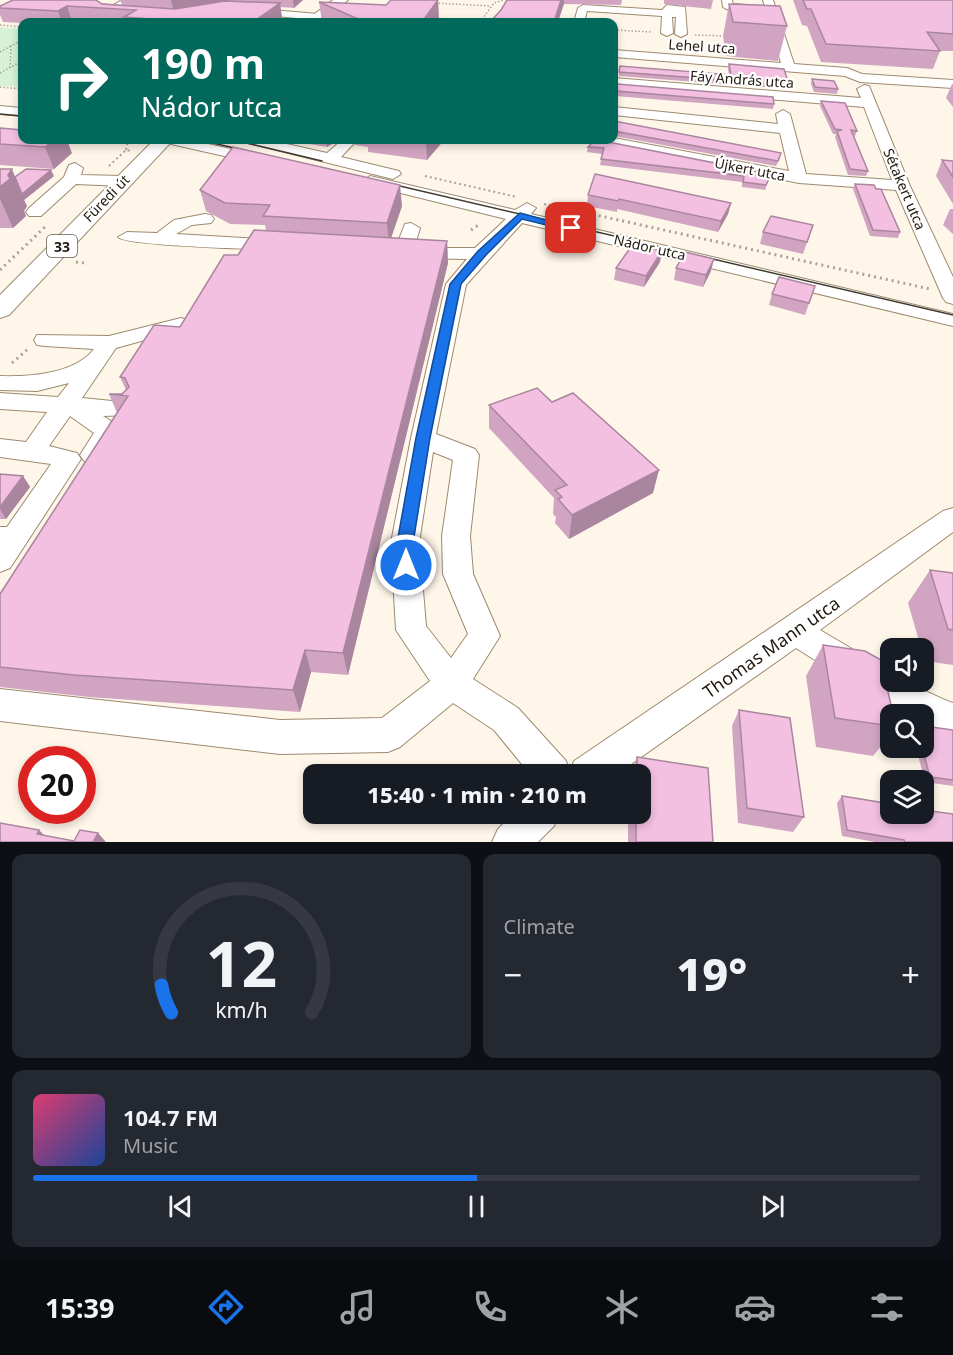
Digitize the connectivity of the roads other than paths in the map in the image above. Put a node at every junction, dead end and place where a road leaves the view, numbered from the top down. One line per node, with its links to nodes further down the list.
1 (342, 0): 11 (main road)
2 (727, 0): 4 (street)
3 (125, 3): 5 (street)
4 (769, 5): 16 (street)
5 (102, 9): 7 (street); 9 (street)
6 (243, 10): 10 (street)
7 (129, 14)
8 (667, 17): 12 (street); 13 (street); 14 (street)
9 (93, 18)
10 (304, 18)
11 (317, 18)
12 (580, 18)
13 (667, 33)
14 (681, 34)
15 (618, 54): 16 (street, Lehel utca)
16 (789, 68): 17 (street, Lehel utca)
17 (860, 78): 19 (street, Lehel utca); 23 (street, Sétakert utca)
18 (618, 82): 20 (street, Fáy András utca)
19 (953, 84)
20 (779, 97): 23 (street, Fáy András utca); 29 (street)
21 (0, 100): 22 (street)
22 (18, 101)
23 (869, 103): 40 (street, Sétakert utca)
24 (0, 110): 26 (street)
25 (618, 111): 29 (street)
26 (18, 112)
27 (0, 122): 28 (street)
28 (18, 123)
29 (787, 129): 38 (street)
30 (160, 144): 39 (main road, Füredi út / 33)
31 (190, 144): 36 (street)
32 (269, 144): 35 (street, Nádor utca)
33 (346, 144): 35 (street)
34 (618, 144): 38 (street, Újkert utca)
35 (330, 159): 42 (street, Nádor utca)
36 (269, 161)
37 (300, 168): 41 (street, Nádor utca)
38 (799, 178): 40 (street, Újkert utca)
39 (123, 181): 43 (street); 54 (main road, Füredi út / 33)
40 (902, 186): 52 (street, Sétakert utca)
41 (478, 206): 42 (street, Nádor utca); 51 (street)
42 (528, 206): 51 (street); 53 (street, Nádor utca); 55 (street, Nádor utca)
43 (35, 212)
44 (205, 219): 47 (street)
45 (411, 228): 50 (street)
46 (127, 237): 47 (street)
47 (161, 240): 48 (street)
48 (301, 247)
49 (380, 250): 50 (street)
50 (403, 252): 51 (street)
51 (482, 253): 63 (street)
52 (953, 298)
53 (953, 306)
54 (0, 310)
55 (953, 320)
56 (181, 324): 58 (street)
57 (45, 340): 58 (street)
58 (104, 350): 60 (street); 60 (street)
59 (0, 383): 60 (street)
60 (55, 400): 61 (street); 62 (street); 65 (street); 67 (street)
61 (0, 401)
62 (124, 409)
63 (423, 438): 69 (street); 69 (street)
64 (0, 448): 65 (street)
65 (32, 451): 67 (street)
66 (953, 518): 68 (street, Thomas Mann utca)
67 (7, 555)
68 (795, 631): 71 (street); 73 (street, Thomas Mann utca)
69 (452, 684): 70 (street); 72 (street)
70 (0, 705)
71 (953, 719)
72 (544, 764)
73 (602, 764)
74 (530, 824): 75 (street)
75 (511, 842)

